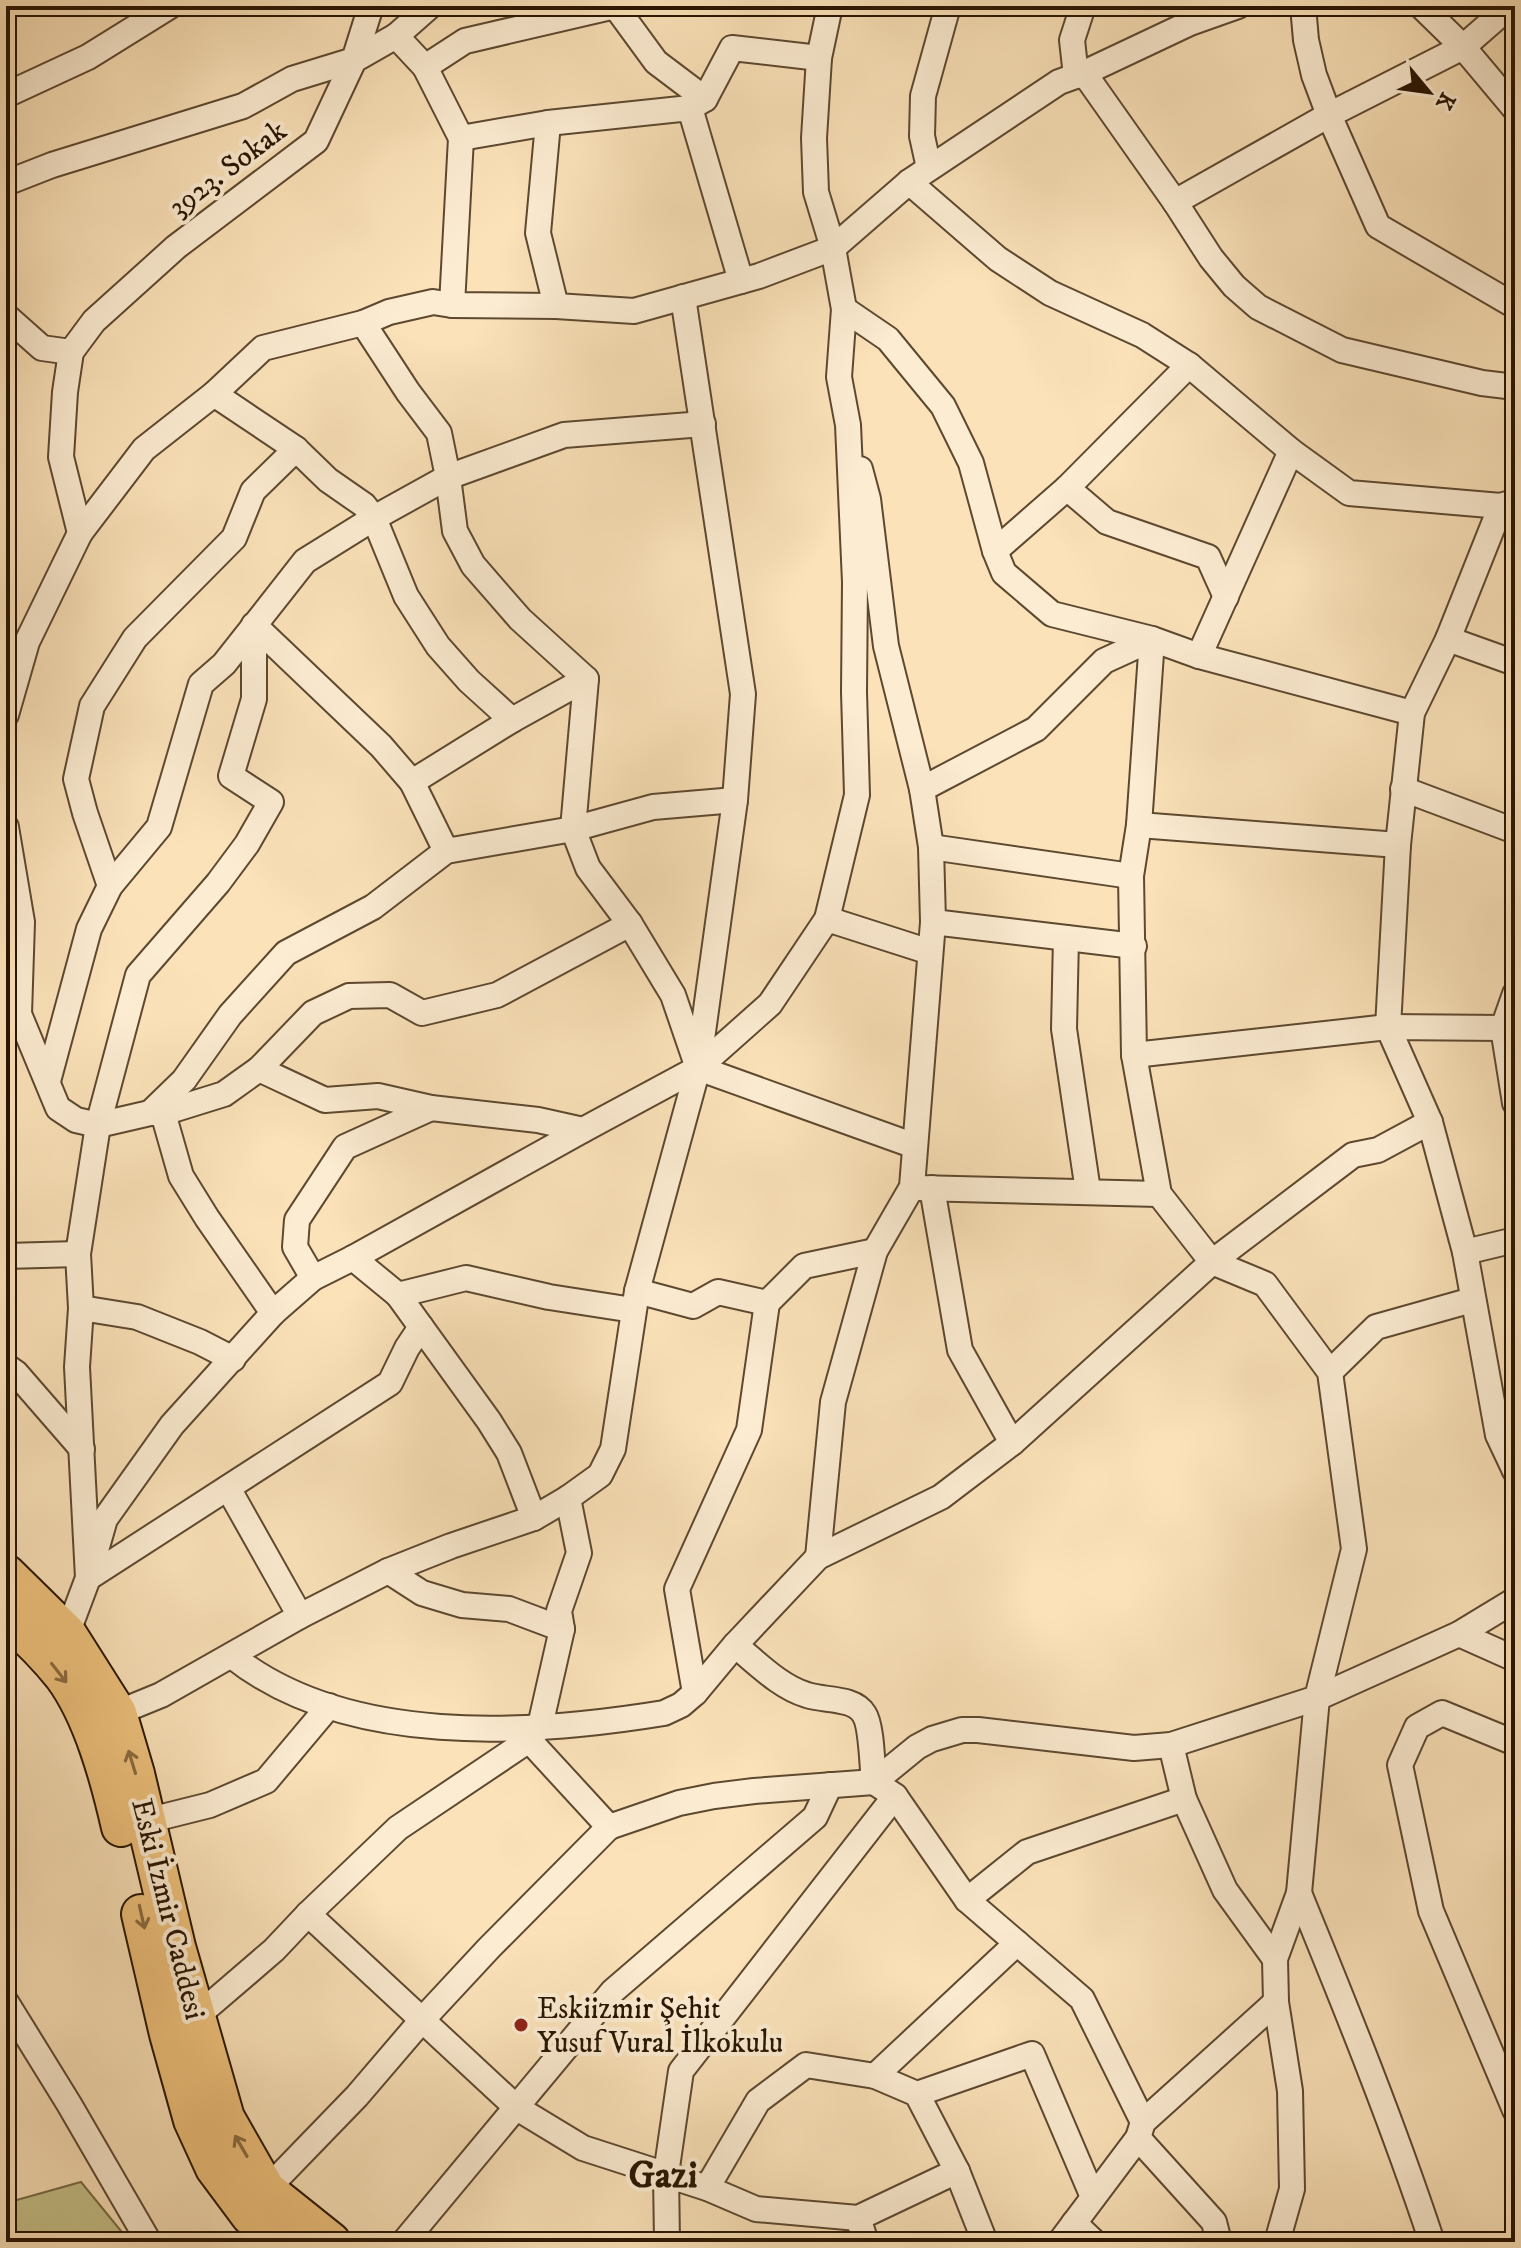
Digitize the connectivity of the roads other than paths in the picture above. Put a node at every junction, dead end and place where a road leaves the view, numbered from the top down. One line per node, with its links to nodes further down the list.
1 (170, 6): 19 (street)
2 (371, 6): 16 (street, 3923. Sokak)
3 (430, 6): 13 (street)
4 (615, 6): 17 (street); 20 (street)
5 (830, 6): 15 (street)
6 (948, 6): 25 (street)
7 (1083, 6): 18 (street)
8 (1238, 6): 12 (street)
9 (1303, 6): 22 (street)
10 (1421, 6): 14 (street)
11 (1510, 6): 14 (street)
12 (1189, 14): 18 (street)
13 (396, 36): 16 (street); 17 (street)
14 (1463, 47): 21 (street); 22 (street)
15 (819, 58): 20 (street); 29 (street)
16 (354, 60): 27 (street); 38 (street, 3923. Sokak)
17 (425, 67): 24 (street)
18 (1080, 74): 25 (street); 28 (street)
19 (6, 95)
20 (698, 104): 23 (street); 30 (street)
21 (1515, 109)
22 (1329, 115): 28 (street); 34 (street)
23 (548, 123): 24 (street); 33 (street)
24 (461, 138): 32 (street)
25 (929, 168): 26 (street)
26 (909, 182): 29 (street); 39 (street)
27 (6, 183)
28 (1175, 202): 40 (street)
29 (833, 248): 30 (street); 35 (street)
30 (741, 281): 31 (street)
31 (683, 297): 33 (street); 42 (street)
32 (452, 305): 33 (street); 37 (street)
33 (556, 306)
34 (1515, 306)
35 (844, 309): 43 (street); 51 (street)
36 (6, 316): 38 (street)
37 (363, 323): 41 (street); 46 (street)
38 (71, 352): 50 (street, 3923. Sokak)
39 (1189, 365): 45 (street); 47 (street)
40 (1515, 387)
41 (214, 394): 44 (street); 50 (street)
42 (703, 424): 46 (street); 65 (street)
43 (848, 425): 63 (street); 75 (street)
44 (296, 449): 49 (street); 74 (street)
45 (1291, 451): 48 (street); 52 (street)
46 (448, 477): 49 (street); 58 (street)
47 (1067, 488): 51 (street); 52 (street)
48 (1508, 504): 55 (street)
49 (374, 518): 53 (street); 61 (street)
50 (80, 533): 60 (street)
51 (995, 551): 54 (street)
52 (1226, 597): 56 (street)
53 (254, 625): 62 (street); 74 (street); 94 (street)
54 (1152, 639): 56 (street); 63 (street); 66 (street)
55 (1448, 639): 57 (street); 59 (street)
56 (1199, 656): 59 (street)
57 (1515, 663)
58 (586, 679): 61 (street); 68 (street)
59 (1412, 713): 64 (street)
60 (6, 715)
61 (512, 720): 62 (street)
62 (412, 782): 72 (street)
63 (922, 789): 71 (street)
64 (1403, 789): 69 (street); 70 (street)
65 (735, 800): 68 (street); 87 (street)
66 (1139, 825): 70 (street); 73 (street)
67 (6, 827): 77 (street)
68 (573, 829): 72 (street); 78 (street)
69 (1515, 831)
70 (1398, 845): 84 (street)
71 (931, 847): 73 (street); 76 (street)
72 (446, 851): 92 (street)
73 (1131, 876): 80 (street)
74 (110, 886): 89 (street)
75 (827, 919): 81 (street); 87 (street)
76 (933, 922): 79 (street); 81 (street)
77 (14, 924): 83 (street)
78 (630, 924): 87 (street); 88 (street)
79 (1066, 938): 80 (street); 98 (street)
80 (1134, 946): 86 (street)
81 (930, 952): 96 (street)
82 (1515, 994): 85 (street)
83 (13, 1019): 89 (street)
84 (1388, 1027): 85 (street); 86 (street); 93 (street)
85 (1503, 1028): 90 (street)
86 (1134, 1055): 99 (street)
87 (698, 1068): 95 (street); 96 (street); 110 (street)
88 (259, 1069): 91 (street); 92 (street)
89 (48, 1081): 94 (street)
90 (1515, 1103)
91 (431, 1108): 95 (street); 107 (street)
92 (156, 1113): 94 (street); 113 (street)
93 (1430, 1122): 102 (street); 106 (street)
94 (98, 1125): 103 (street)
95 (583, 1130): 105 (street)
96 (915, 1146): 97 (street)
97 (922, 1188): 98 (street); 101 (street); 118 (street)
98 (1088, 1191): 99 (street)
99 (1159, 1194): 106 (street)
100 (1515, 1240): 102 (street)
101 (875, 1251): 111 (street); 124 (street)
102 (1465, 1252): 109 (street)
103 (78, 1254): 104 (street); 112 (street)
104 (6, 1256)
105 (353, 1258): 107 (street); 108 (street)
106 (1212, 1262): 117 (street); 118 (street)
107 (313, 1278): 113 (street)
108 (398, 1295): 110 (street); 114 (street)
109 (1472, 1300): 117 (street); 120 (street)
110 (635, 1301): 111 (street); 122 (street)
111 (767, 1303): 137 (street)
112 (81, 1308): 115 (street); 119 (street)
113 (273, 1313): 115 (street)
114 (421, 1327): 121 (street); 123 (street)
115 (233, 1359): 127 (street)
116 (6, 1366): 119 (street)
117 (1330, 1372): 138 (street)
118 (1012, 1443): 124 (street)
119 (82, 1449): 127 (street)
120 (1515, 1471)
121 (228, 1488): 127 (street); 129 (street)
122 (568, 1498): 123 (street); 131 (street)
123 (534, 1518): 125 (street)
124 (818, 1557): 134 (street)
125 (388, 1571): 129 (street); 131 (street)
126 (6, 1574): 132 (main road, Eski İzmir Caddesi)
127 (88, 1578): 132 (street)
128 (1515, 1600): 133 (street)
129 (300, 1616): 135 (street)
130 (6, 1617): 172 (main road, Eski İzmir Caddesi, one-way to 172)
131 (562, 1629): 141 (street)
132 (67, 1634): 140 (main road, Eski İzmir Caddesi)
133 (1459, 1634): 136 (street); 138 (street)
134 (735, 1645): 137 (street); 144 (street)
135 (232, 1656): 139 (street); 140 (street)
136 (1515, 1659)
137 (695, 1693): 141 (street)
138 (1317, 1698): 143 (street); 150 (street)
139 (329, 1706): 141 (street); 148 (street)
140 (117, 1713): 148 (main road, Eski İzmir Caddesi, one-way to 140)
141 (535, 1733): 149 (street); 152 (street)
142 (1515, 1743): 162 (street)
143 (1171, 1745): 144 (street); 147 (street)
144 (874, 1782): 145 (street); 146 (street)
145 (830, 1785): 149 (street); 161 (street)
146 (895, 1796): 151 (street); 165 (street)
147 (1184, 1799): 151 (street); 154 (street)
148 (146, 1821): 157 (main road, Eski İzmir Caddesi)
149 (609, 1827): 158 (street)
150 (1299, 1893): 154 (street); 181 (street)
151 (967, 1900): 153 (street)
152 (308, 1914): 157 (street); 158 (street)
153 (1017, 1943): 159 (street); 163 (street)
154 (1275, 1959): 156 (street)
155 (6, 2002): 171 (street)
156 (1276, 2002): 163 (street); 180 (street)
157 (196, 2017): 167 (main road, Eski İzmir Caddesi, one-way to 157)
158 (422, 2020): 161 (street); 167 (street)
159 (875, 2076): 160 (street); 166 (street)
160 (917, 2094): 164 (street); 168 (street)
161 (517, 2108): 165 (street); 174 (street)
162 (1515, 2110)
163 (1141, 2130): 168 (street); 179 (street)
164 (957, 2171): 169 (street); 177 (street)
165 (666, 2174): 166 (street); 175 (street)
166 (707, 2188): 169 (street)
167 (266, 2190): 173 (main road, Eski İzmir Caddesi)
168 (1093, 2197): 170 (street)
169 (858, 2218): 176 (street)
170 (1067, 2232): 178 (street)
171 (149, 2242)
172 (284, 2242)
173 (331, 2242)
174 (404, 2242)
175 (667, 2242)
176 (866, 2242)
177 (985, 2242)
178 (1094, 2242)
179 (1219, 2242)
180 (1277, 2242)
181 (1432, 2242)

